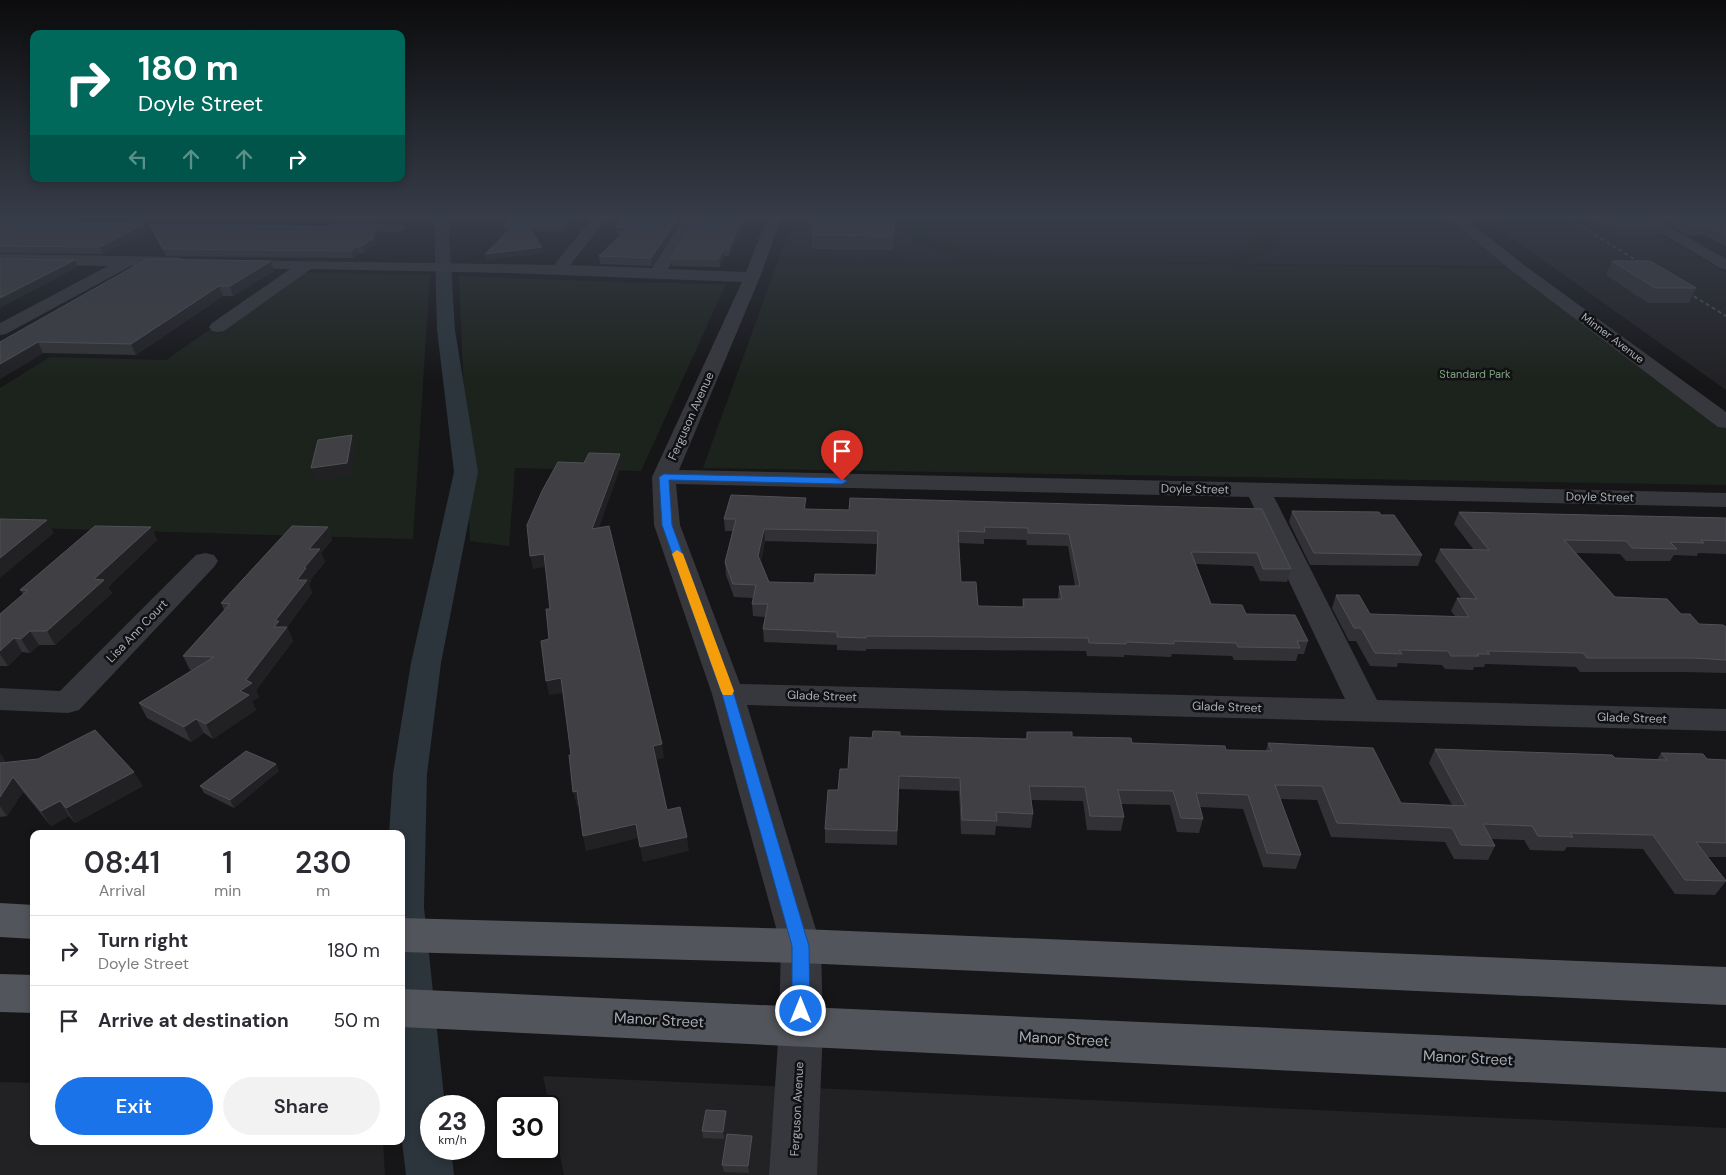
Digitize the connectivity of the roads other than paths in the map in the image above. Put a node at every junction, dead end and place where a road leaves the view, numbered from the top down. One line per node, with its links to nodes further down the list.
1 (109, 271): 11 (street)
2 (298, 271): 10 (street)
3 (553, 271): 4 (street)
4 (557, 271): 8 (street)
5 (659, 271): 8 (street)
6 (754, 271): 9 (street, Ferguson Avenue)
7 (1522, 271): 12 (street, Minner Avenue)
8 (657, 274): 9 (street)
9 (752, 277): 13 (street, Ferguson Avenue)
10 (218, 327)
11 (0, 330)
12 (1726, 422)
13 (664, 477): 14 (street, Doyle Street); 17 (street, Ferguson Avenue)
14 (1258, 490): 15 (street, Doyle Street); 19 (street)
15 (1726, 500)
16 (205, 561): 18 (street, Lisa Ann Court)
17 (728, 694): 19 (street, Glade Street); 24 (street, Ferguson Avenue)
18 (0, 699)
19 (1367, 711): 20 (street, Glade Street)
20 (1726, 720)
21 (0, 920): 22 (main road)
22 (30, 922)
23 (405, 935): 24 (main road)
24 (800, 946): 25 (main road); 29 (street, Ferguson Avenue)
25 (1726, 986)
26 (0, 993): 27 (main road)
27 (30, 994)
28 (405, 1008): 29 (main road, Manor Street)
29 (801, 1027): 30 (main road, Manor Street); 31 (street, Ferguson Avenue)
30 (1726, 1070)
31 (793, 1175)

